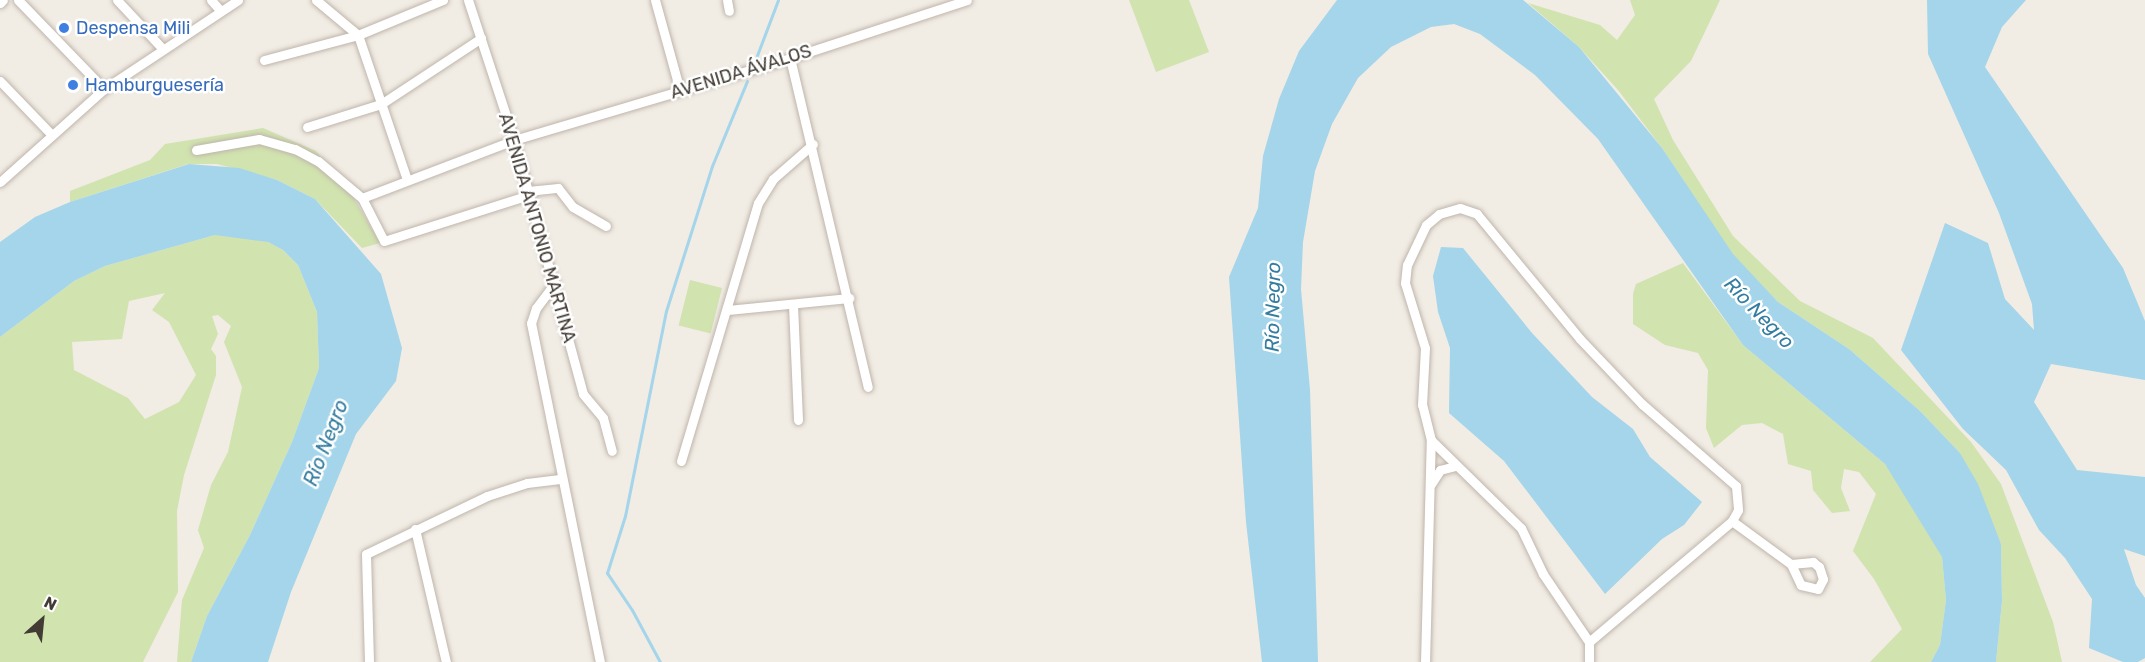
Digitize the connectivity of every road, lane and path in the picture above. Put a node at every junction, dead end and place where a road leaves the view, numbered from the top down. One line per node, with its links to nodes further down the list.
1 (3, 0): 12 (street)
2 (18, 0): 21 (street)
3 (117, 0): 17 (street)
4 (211, 0): 13 (street)
5 (238, 0): 13 (street)
6 (316, 0): 15 (street)
7 (442, 0): 15 (street)
8 (468, 0): 16 (street, AVENIDA ANTONIO MARTINA)
9 (655, 0): 22 (street)
10 (727, 0): 14 (street)
11 (967, 0): 18 (street, AVENIDA ÁVALOS)
12 (0, 3)
13 (219, 10): 17 (street)
14 (729, 11)
15 (358, 35): 19 (street); 23 (street)
16 (481, 38): 23 (street); 26 (street, AVENIDA ANTONIO MARTINA)
17 (161, 47): 21 (street)
18 (790, 58): 22 (street, AVENIDA ÁVALOS); 27 (street)
19 (264, 60)
20 (0, 81): 25 (street)
21 (104, 89): 25 (street)
22 (680, 91): 26 (street, AVENIDA ÁVALOS)
23 (381, 104): 24 (street); 29 (street)
24 (308, 127)
25 (51, 134): 30 (street)
26 (514, 140): 29 (street, AVENIDA ÁVALOS); 31 (street, AVENIDA ANTONIO MARTINA)
27 (813, 144): 35 (street); 37 (street)
28 (196, 150): 32 (street)
29 (407, 180): 32 (street, AVENIDA ÁVALOS)
30 (0, 182)
31 (529, 193): 32 (street); 33 (street); 34 (street, AVENIDA ANTONIO MARTINA)
32 (362, 198)
33 (606, 226)
34 (555, 283): 41 (street, AVENIDA ANTONIO MARTINA); 44 (street)
35 (849, 298): 36 (street); 38 (street)
36 (794, 305): 37 (street); 39 (street)
37 (727, 310): 42 (street)
38 (868, 387)
39 (798, 420)
40 (1431, 440): 43 (street); 45 (street); 46 (street)
41 (612, 451)
42 (681, 461)
43 (1455, 466): 45 (street); 49 (street)
44 (560, 478): 47 (street); 52 (street)
45 (1431, 484): 53 (street)
46 (1732, 521): 48 (street); 49 (street)
47 (415, 529): 50 (street); 51 (street)
48 (1791, 564)
49 (1589, 642): 54 (street)
50 (369, 662)
51 (446, 662)
52 (600, 662)
53 (1425, 662)
54 (1589, 662)

